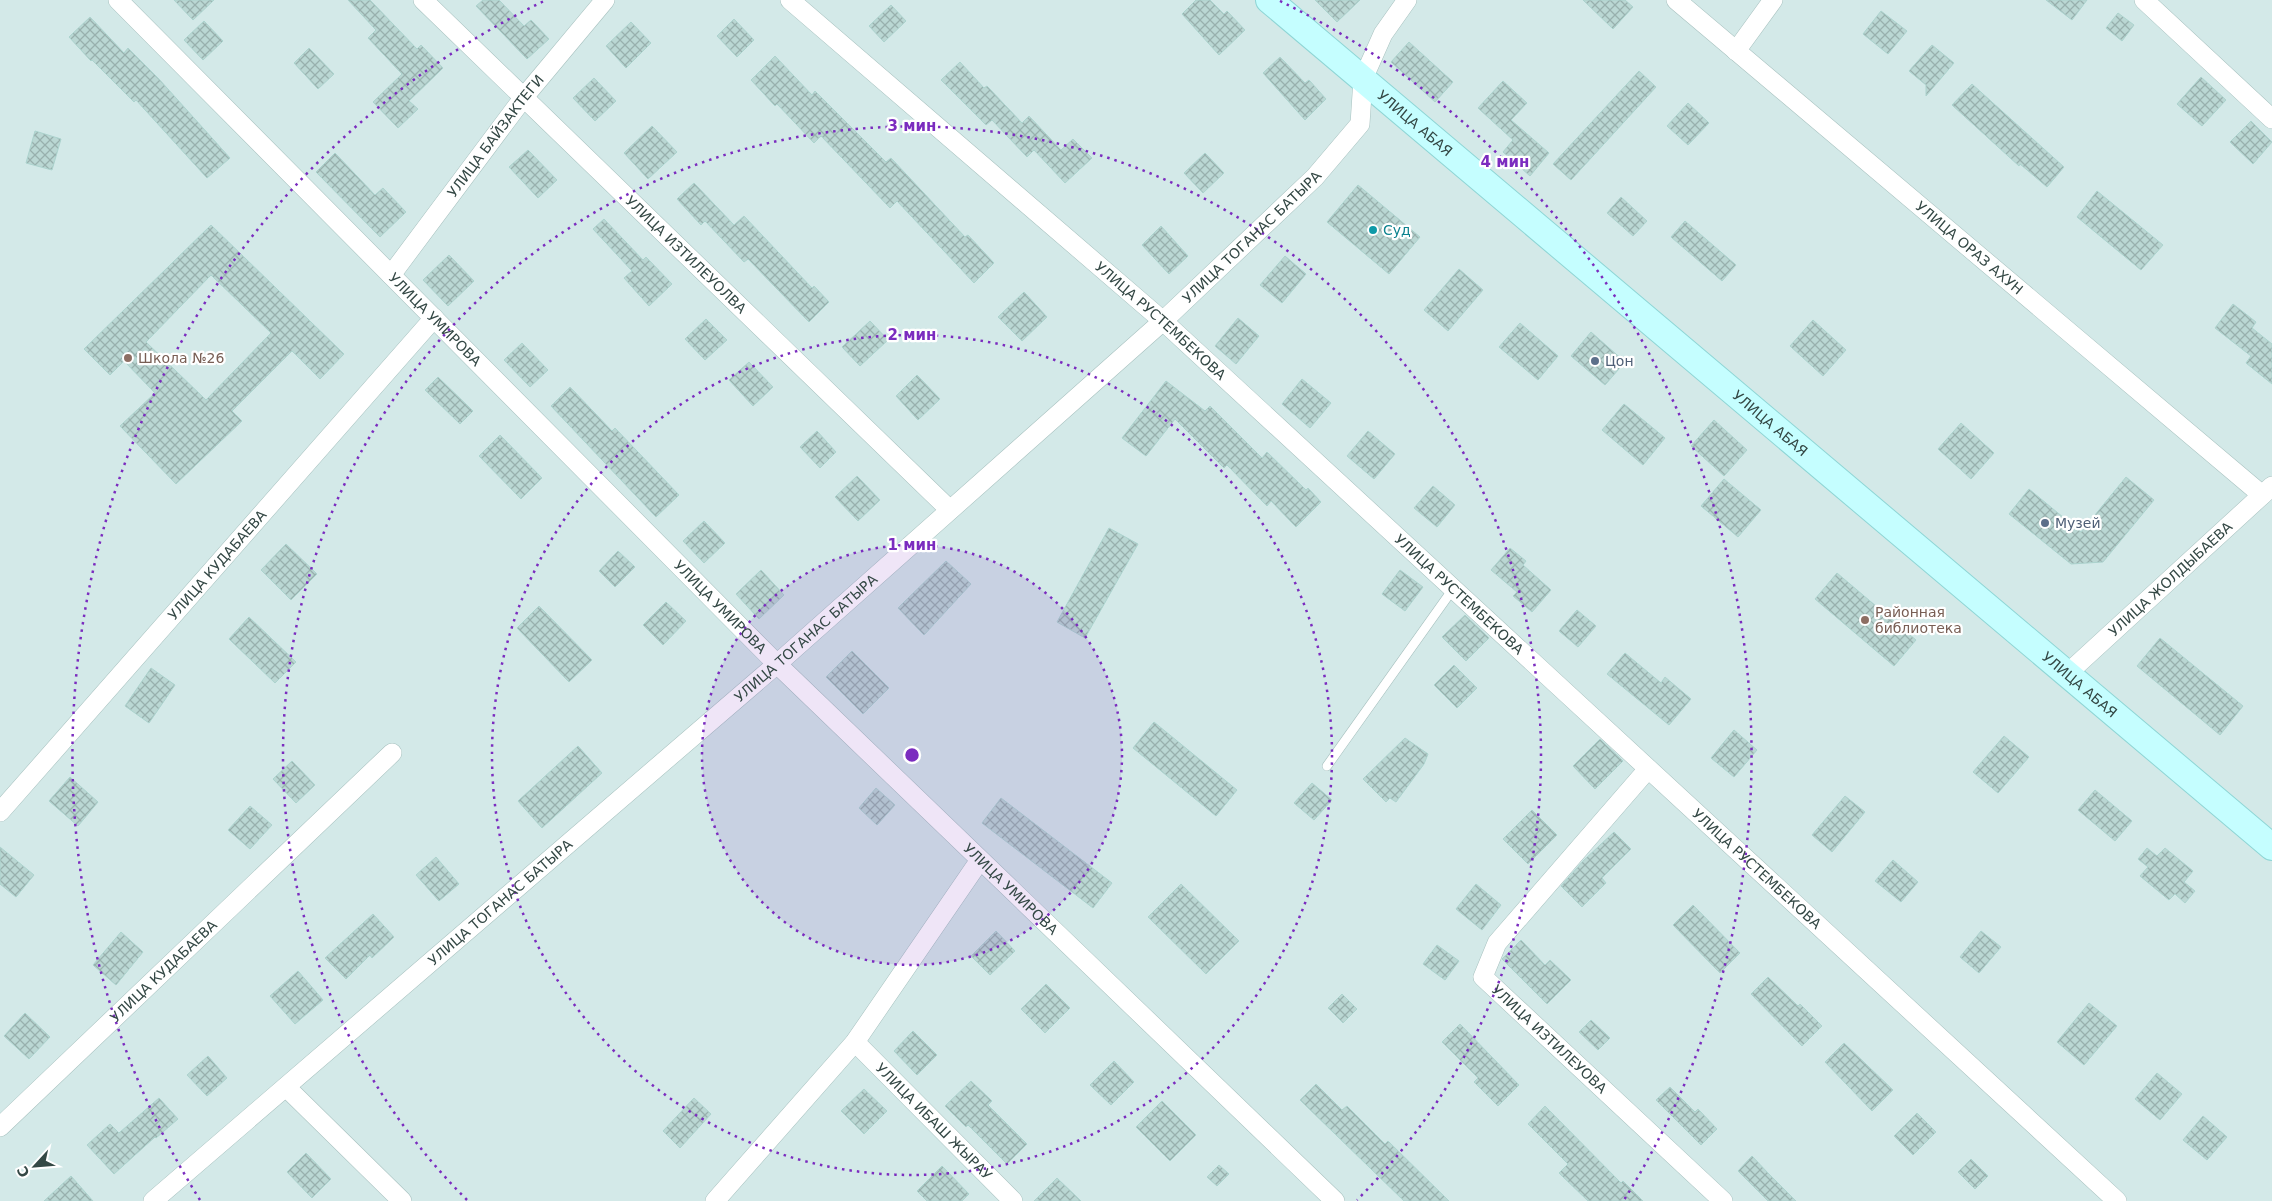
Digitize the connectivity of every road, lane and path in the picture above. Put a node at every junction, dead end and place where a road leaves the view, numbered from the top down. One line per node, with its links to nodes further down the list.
1 (118, 0): 14 (street, УЛИЦА УМИРОВА)
2 (423, 0): 12 (street, УЛИЦА ИЗТИЛЕУОЛВА)
3 (605, 0): 12 (street, УЛИЦА БАЙЗАКТЕГИ)
4 (790, 0): 16 (street, УЛИЦА РУСТЕМБЕКОВА)
5 (1269, 0): 11 (street, УЛИЦА АБАЯ)
6 (1407, 0): 11 (street, УЛИЦА ТОГАНАС БАТЫРА)
7 (1676, 0): 10 (street, УЛИЦА ОРАЗ АХУН)
8 (1773, 0): 10 (street)
9 (2144, 0): 13 (street)
10 (1736, 51): 17 (street, УЛИЦА ОРАЗ АХУН)
11 (1363, 79): 16 (street, УЛИЦА ТОГАНАС БАТЫРА); 21 (street, УЛИЦА АБАЯ)
12 (524, 97): 14 (street, УЛИЦА БАЙЗАКТЕГИ); 18 (street, УЛИЦА ИЗТИЛЕУОЛВА)
13 (2272, 120)
14 (391, 275): 15 (street, УЛИЦА УМИРОВА)
15 (434, 318): 20 (street, УЛИЦА УМИРОВА); 25 (street, УЛИЦА КУДАБАЕВА)
16 (1163, 321): 18 (street, УЛИЦА ТОГАНАС БАТЫРА); 19 (street, УЛИЦА РУСТЕМБЕКОВА)
17 (2267, 491): 21 (street, УЛИЦА ЖОЛДЫБАЕВА)
18 (950, 510): 20 (street, УЛИЦА ТОГАНАС БАТЫРА)
19 (1453, 589): 23 (lane); 24 (street, УЛИЦА РУСТЕМБЕКОВА)
20 (776, 664): 27 (street, УЛИЦА УМИРОВА); 29 (street, УЛИЦА ТОГАНАС БАТЫРА)
21 (2068, 673): 26 (street, УЛИЦА АБАЯ)
22 (392, 753): 30 (street, УЛИЦА КУДАБАЕВА)
23 (1327, 766)
24 (1648, 769): 36 (street, УЛИЦА ИЗТИЛЕУОВА); 37 (street, УЛИЦА РУСТЕМБЕКОВА)
25 (0, 812)
26 (2272, 846)
27 (980, 860): 28 (street); 35 (street, УЛИЦА УМИРОВА)
28 (855, 1042): 33 (street); 34 (street, УЛИЦА ИБАШ ЖЫРАУ)
29 (286, 1087): 31 (street, УЛИЦА ТОГАНАС БАТЫРА); 32 (street)
30 (0, 1127)
31 (153, 1201)
32 (402, 1201)
33 (715, 1201)
34 (1013, 1201)
35 (1335, 1201)
36 (1723, 1201)
37 (2117, 1201)

